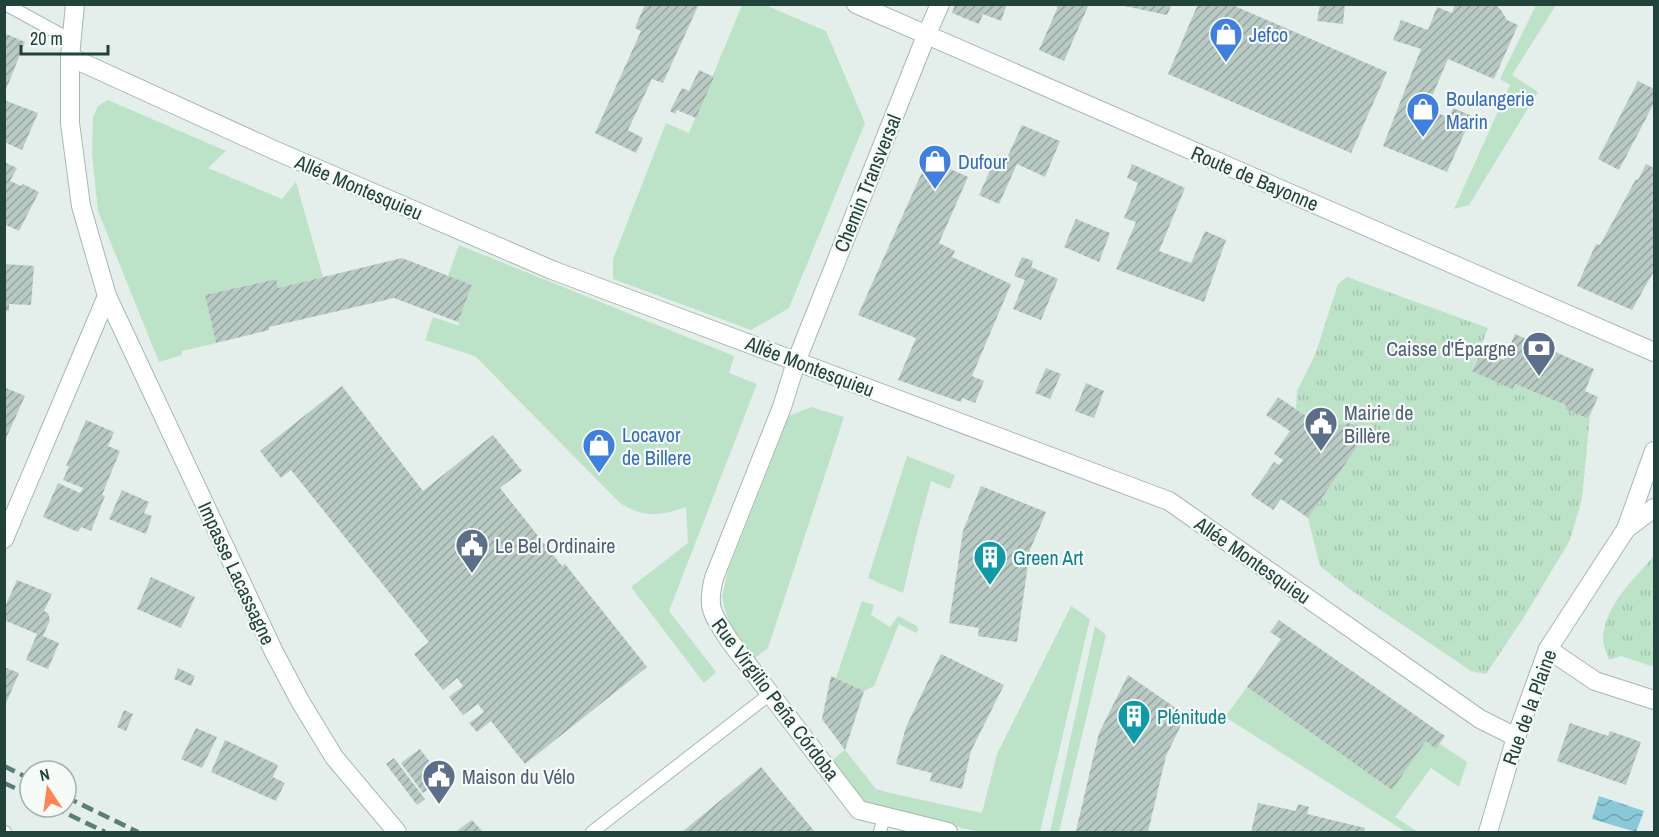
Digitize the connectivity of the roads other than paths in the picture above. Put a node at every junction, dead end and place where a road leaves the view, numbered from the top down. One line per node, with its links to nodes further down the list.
1 (5, 4): 6 (lane)
2 (75, 4): 6 (street, Impasse Lacassagne)
3 (856, 4): 5 (street, Route de Bayonne)
4 (940, 4): 5 (street, Chemin Transversal)
5 (926, 36): 8 (street, Route de Bayonne); 9 (street, Chemin Transversal)
6 (70, 49): 7 (street, Impasse Lacassagne); 9 (street, Allée Montesquieu)
7 (107, 296): 13 (street); 19 (street, Impasse Lacassagne)
8 (1654, 352)
9 (796, 362): 15 (street, Rue Virgilio Peña Córdoba); 17 (street, Allée Montesquieu)
10 (1654, 451): 12 (street, Rue de la Plaine)
11 (1654, 508): 12 (street, Rue de la Plaine)
12 (1626, 529): 14 (street, Rue de la Plaine)
13 (4, 539)
14 (1548, 649): 16 (street); 17 (street, Rue de la Plaine)
15 (770, 694): 18 (street, Rue Virgilio Peña Córdoba); 20 (lane)
16 (1654, 700)
17 (1516, 737): 22 (street, Rue de la Plaine)
18 (882, 824): 21 (street, Rue Virgilio Peña Córdoba)
19 (397, 832)
20 (592, 832)
21 (948, 832)
22 (1488, 832)

